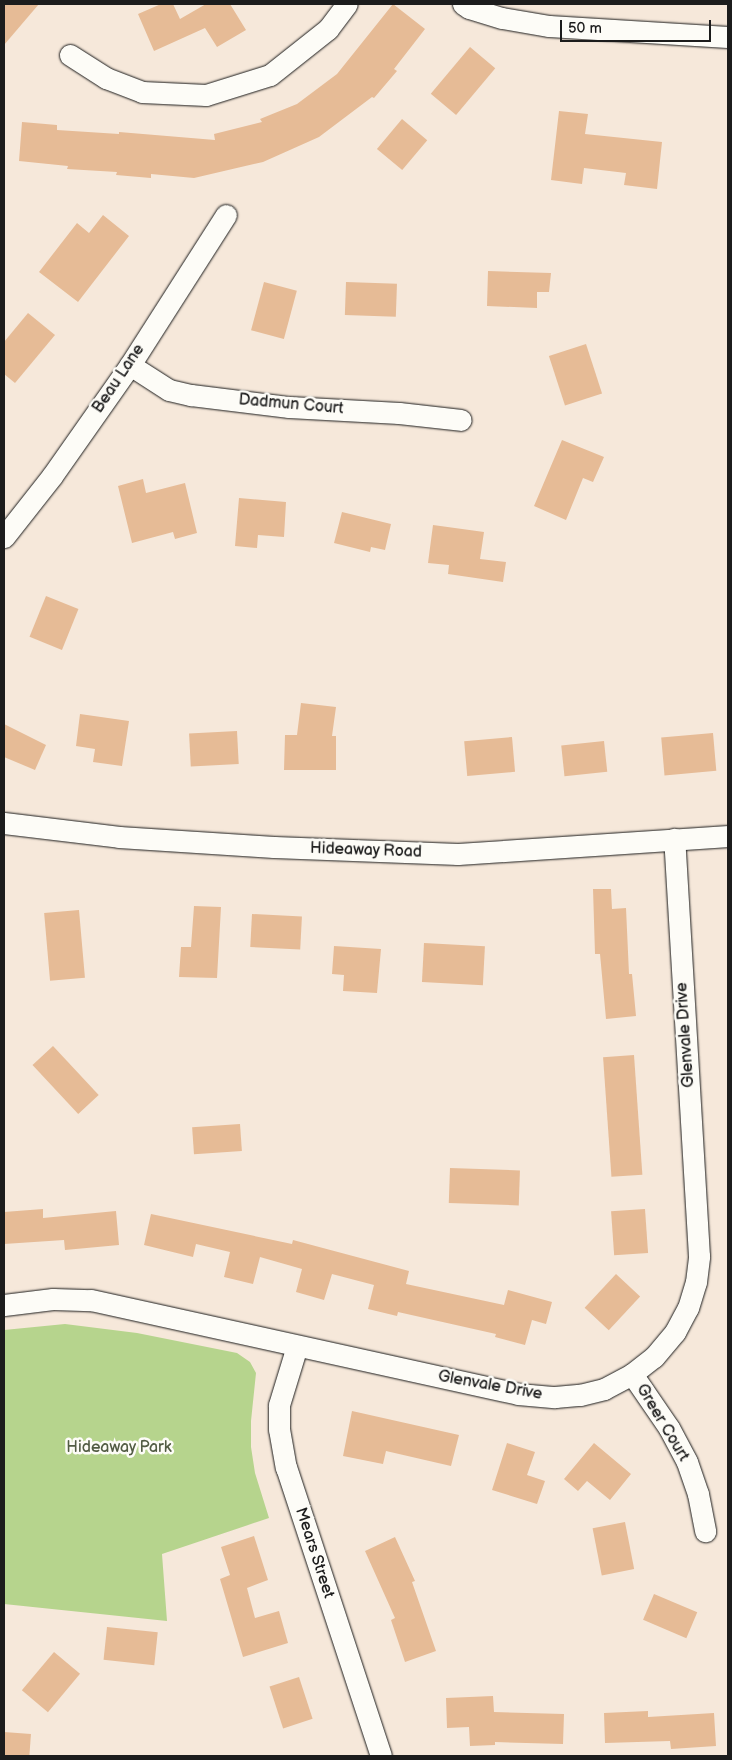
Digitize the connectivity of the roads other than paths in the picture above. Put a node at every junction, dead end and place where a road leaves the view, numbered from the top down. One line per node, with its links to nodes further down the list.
1 (347, 4): 4 (street)
2 (462, 4): 3 (street)
3 (728, 37)
4 (70, 55)
5 (226, 215): 6 (street, Beau Lane)
6 (130, 365): 7 (street, Dadmun Court); 8 (street, Beau Lane)
7 (461, 420)
8 (4, 537)
9 (4, 823): 11 (street, Hideaway Road)
10 (728, 836): 11 (street, Hideaway Road)
11 (674, 839): 14 (street, Glenvale Drive)
12 (4, 1305): 13 (street, Glenvale Drive)
13 (297, 1346): 14 (street, Glenvale Drive); 16 (street, Mears Street)
14 (632, 1374): 15 (street, Greer Court)
15 (705, 1531)
16 (381, 1756)

